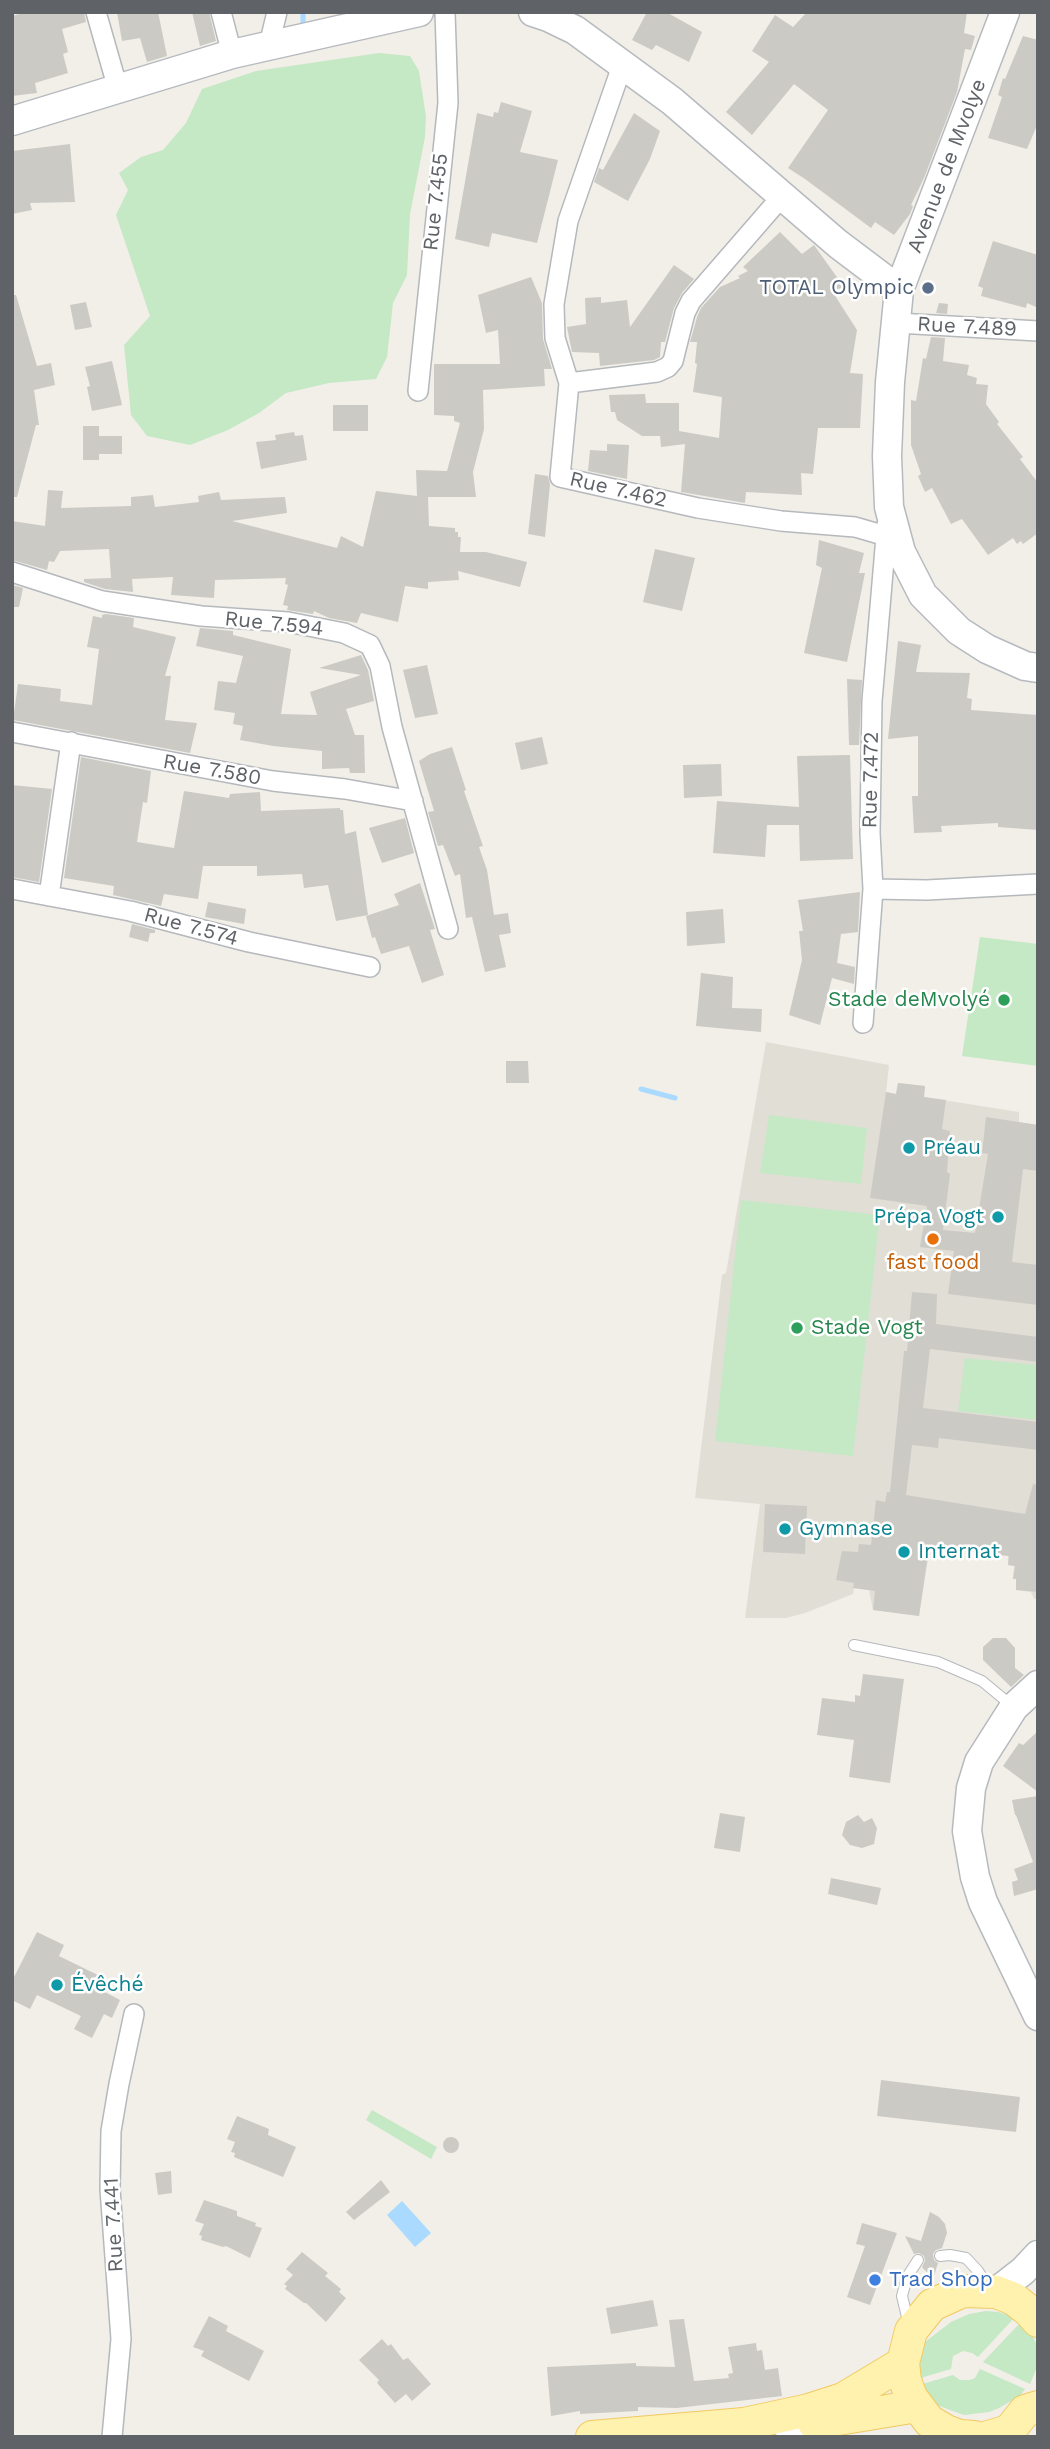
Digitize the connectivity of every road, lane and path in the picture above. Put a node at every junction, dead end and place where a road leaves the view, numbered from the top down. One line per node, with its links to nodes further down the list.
1 (96, 12): 11 (street)
2 (221, 12): 9 (street)
3 (277, 12): 8 (street)
4 (419, 12): 8 (street)
5 (444, 12): 18 (street, Rue 7.455)
6 (533, 12): 10 (street)
7 (1005, 12): 14 (street, Avenue de Mvolye)
8 (269, 45): 9 (street)
9 (232, 54): 11 (street)
10 (622, 66): 13 (street); 17 (street, Rue 7.462)
11 (118, 89): 12 (street)
12 (12, 121)
13 (783, 195): 14 (street); 17 (street)
14 (899, 290): 15 (street, Avenue de Mvolye)
15 (897, 323): 16 (street, Rue 7.489); 19 (street, Avenue de Mvolye)
16 (1038, 331)
17 (569, 383): 20 (street, Rue 7.462)
18 (418, 391)
19 (889, 507): 20 (street, Rue 7.472); 22 (street, Avenue de Mvolye)
20 (886, 536): 28 (street, Rue 7.472)
21 (12, 572): 25 (street, Rue 7.594)
22 (1038, 668)
23 (12, 732): 24 (street, Rue 7.580)
24 (71, 742): 25 (street, Rue 7.580); 29 (street)
25 (413, 801): 30 (street, Rue 7.594)
26 (1038, 884): 28 (street)
27 (12, 889): 29 (street, Rue 7.574)
28 (873, 889): 32 (street, Rue 7.472)
29 (49, 896): 31 (street, Rue 7.574)
30 (447, 929)
31 (370, 967)
32 (863, 1023)
33 (854, 1645): 35 (lane)
34 (1038, 1685): 35 (street)
35 (1014, 1707): 37 (street)
36 (134, 2014): 50 (street, Rue 7.441)
37 (1038, 2016)
38 (1038, 2255): 41 (street)
39 (940, 2256): 41 (lane)
40 (918, 2260): 43 (lane)
41 (993, 2292): 42 (main road); 43 (main road)
42 (1038, 2321)
43 (911, 2331): 44 (main road)
44 (903, 2363): 46 (main road); 47 (main road)
45 (1034, 2411): 49 (main road)
46 (922, 2421): 48 (main road); 49 (main road)
47 (680, 2430): 48 (main road); 51 (main road)
48 (792, 2432)
49 (970, 2436)
50 (112, 2437)
51 (592, 2437)

